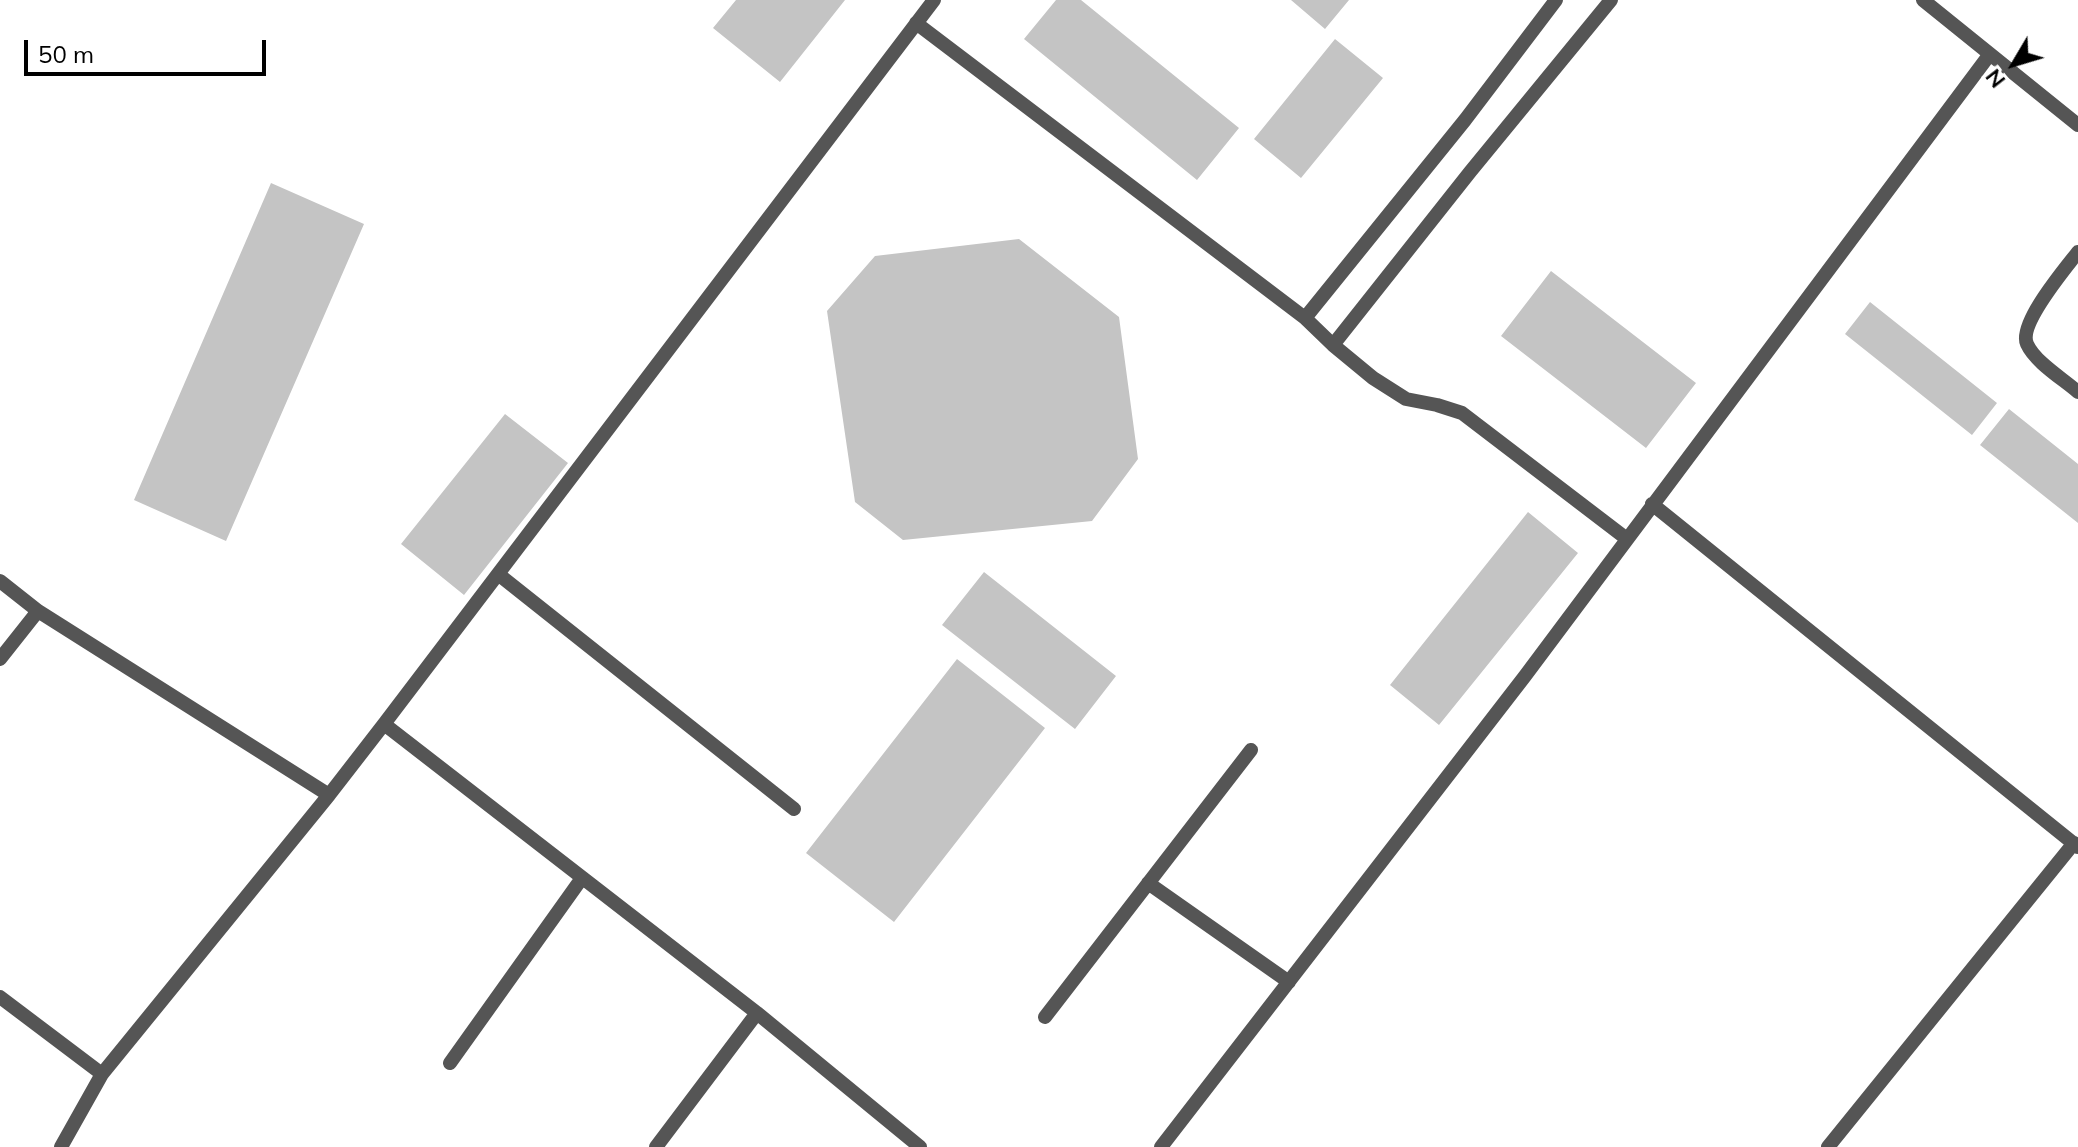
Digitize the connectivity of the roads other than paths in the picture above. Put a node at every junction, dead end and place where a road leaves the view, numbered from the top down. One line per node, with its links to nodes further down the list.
1 (934, 0): 5 (lane)
2 (1556, 0): 9 (lane)
3 (1611, 0): 10 (lane)
4 (1923, 0): 6 (lane)
5 (916, 23): 9 (lane); 14 (lane)
6 (1990, 54): 7 (lane); 12 (lane)
7 (2078, 125)
8 (2078, 252): 11 (lane)
9 (1305, 318): 10 (lane)
10 (1333, 345): 13 (lane)
11 (2078, 392)
12 (1652, 504): 13 (lane); 22 (lane)
13 (1627, 539): 25 (lane)
14 (498, 574): 18 (lane); 21 (lane)
15 (0, 581): 16 (lane)
16 (38, 611): 17 (lane); 20 (lane)
17 (0, 659)
18 (384, 724): 20 (lane); 23 (lane)
19 (1251, 750): 24 (lane)
20 (329, 795): 30 (lane)
21 (794, 809)
22 (2076, 845): 35 (lane)
23 (582, 878): 27 (lane); 29 (lane)
24 (1148, 883): 25 (lane); 28 (lane)
25 (1289, 982): 34 (lane)
26 (0, 997): 30 (lane)
27 (757, 1013): 32 (lane); 33 (lane)
28 (1045, 1017)
29 (450, 1063)
30 (102, 1074): 31 (lane)
31 (61, 1147)
32 (656, 1147)
33 (920, 1147)
34 (1161, 1147)
35 (1828, 1147)

